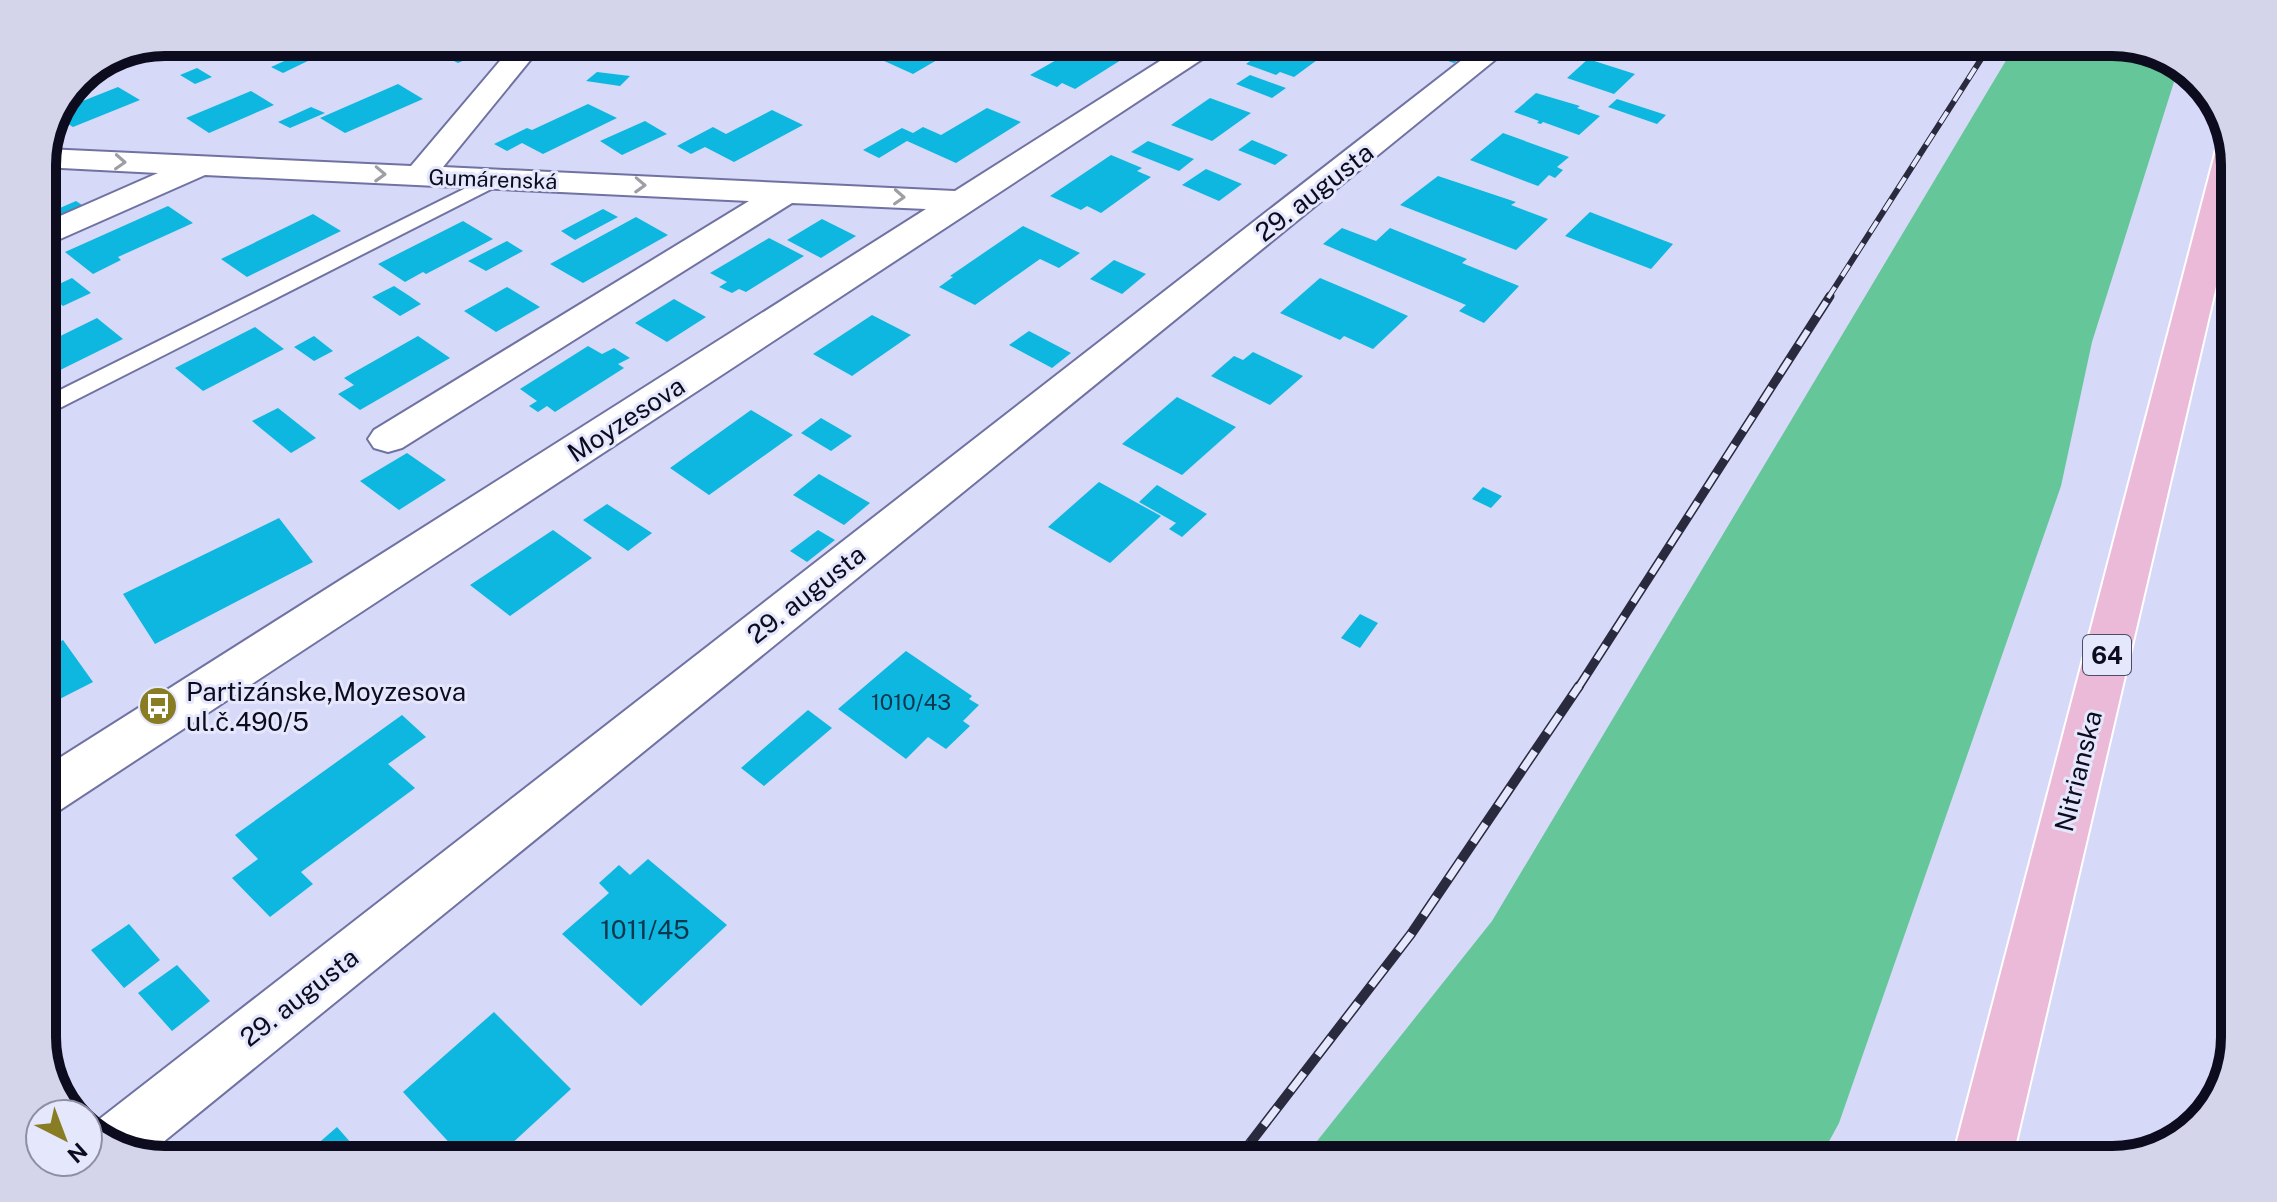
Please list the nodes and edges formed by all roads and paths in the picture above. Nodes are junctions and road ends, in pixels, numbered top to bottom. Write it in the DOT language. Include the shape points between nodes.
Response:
graph roads {
  1 [pos="519,56"];
  2 [pos="1187,56"];
  3 [pos="1485,56"];
  4 [pos="56,159"];
  5 [pos="199,167"];
  6 [pos="419,176"];
  7 [pos="496,179"];
  8 [pos="788,191"];
  9 [pos="2221,194"];
  10 [pos="963,201"];
  11 [pos="56,231"];
  12 [pos="56,402"];
  13 [pos="388,439"];
  14 [pos="56,786"];
  15 [pos="123,1137"];
  16 [pos="1985,1146"];
  1 -- 6 [label="street"];
  2 -- 10 [label="street, Moyzesova"];
  3 -- 15 [label="street, 29. augusta"];
  4 -- 5 [label="street, Gumárenská, one-way"];
  5 -- 6 [label="street, Gumárenská, one-way"];
  5 -- 11 [label="street, Gumárenská"];
  6 -- 7 [label="street, Gumárenská"];
  7 -- 8 [label="street, Gumárenská, one-way"];
  7 -- 12 [label="lane"];
  8 -- 10 [label="street, Gumárenská, one-way"];
  8 -- 13 [label="street"];
  9 -- 16 [label="main road, Nitrianska / 64"];
  10 -- 14 [label="street, Moyzesova"];
}
